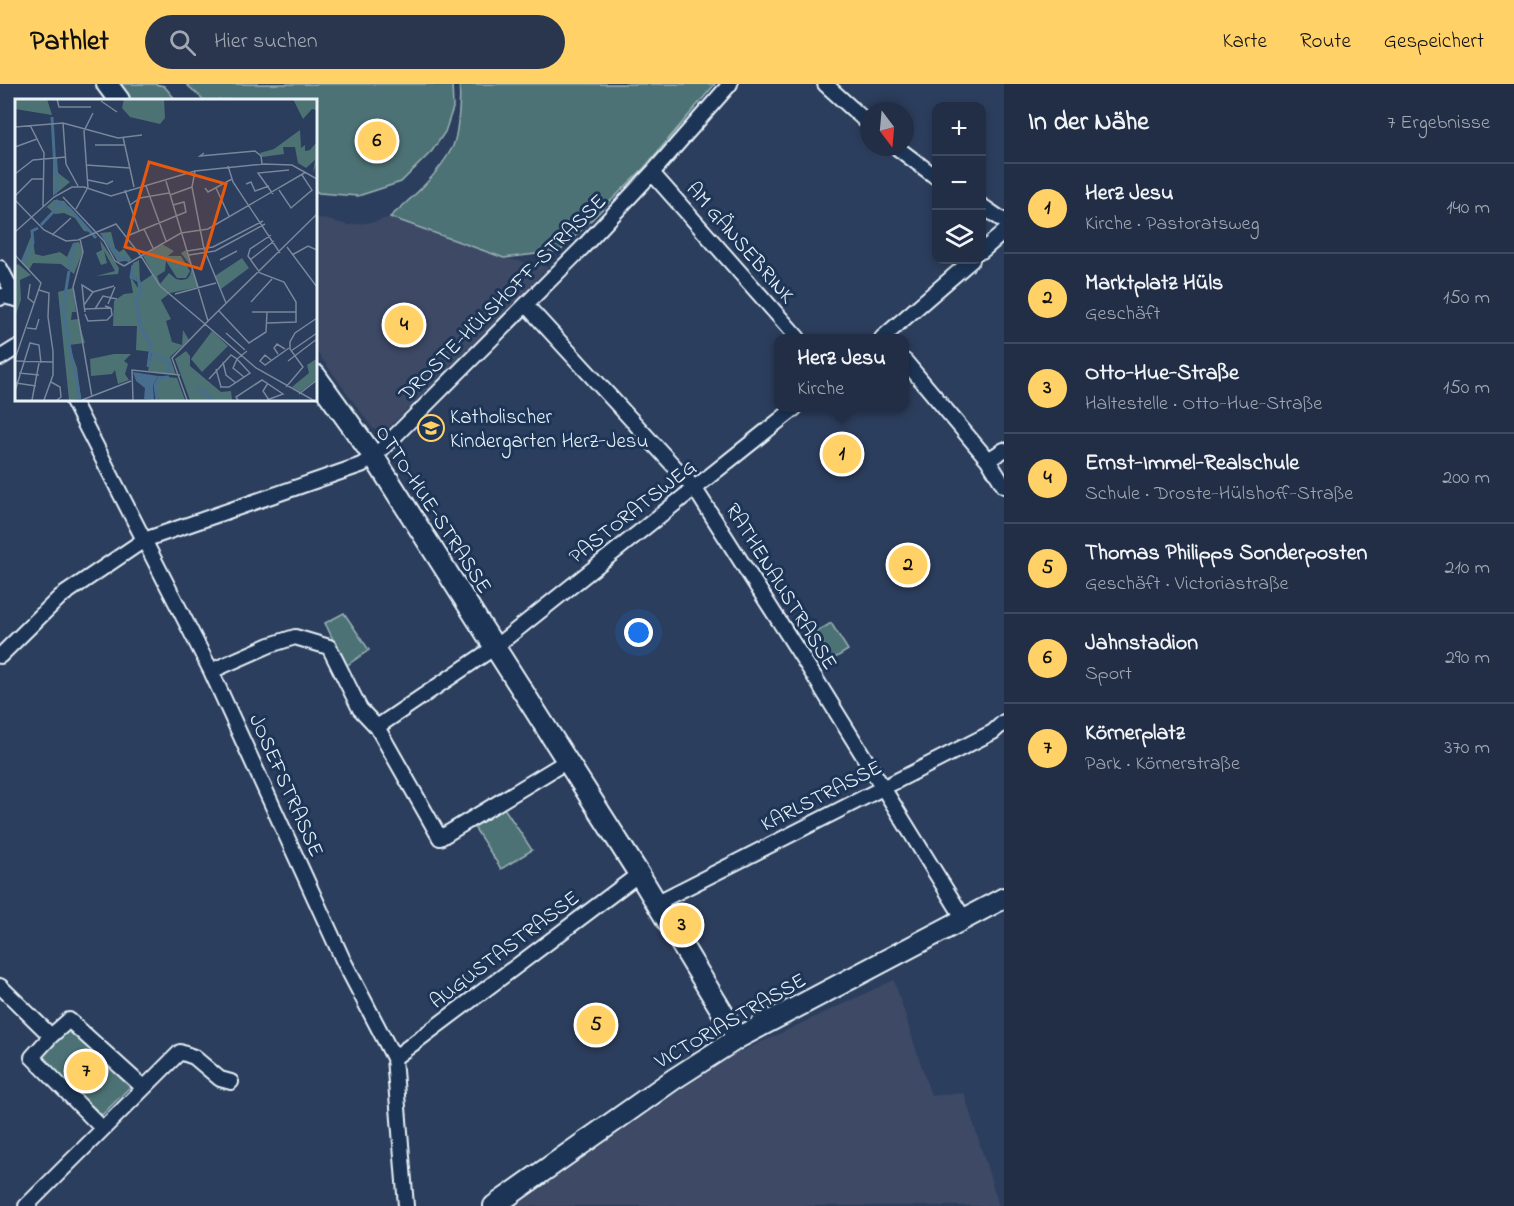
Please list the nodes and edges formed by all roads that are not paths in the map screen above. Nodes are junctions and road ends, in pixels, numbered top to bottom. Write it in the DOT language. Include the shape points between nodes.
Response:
graph roads {
  1 [pos="107,84"];
  2 [pos="730,84"];
  3 [pos="825,84"];
  4 [pos="118,99"];
  5 [pos="860,116"];
  6 [pos="908,156"];
  7 [pos="652,173"];
  8 [pos="932,174"];
  9 [pos="986,209"];
  10 [pos="1003,221"];
  11 [pos="986,244"];
  12 [pos="967,264"];
  13 [pos="0,268"];
  14 [pos="15,297"];
  15 [pos="0,298"];
  16 [pos="15,299"];
  17 [pos="526,305"];
  18 [pos="794,334"];
  19 [pos="889,334"];
  20 [pos="15,349"];
  21 [pos="0,358"];
  22 [pos="909,366"];
  23 [pos="316,376"];
  24 [pos="73,400"];
  25 [pos="790,412"];
  26 [pos="1004,450"];
  27 [pos="374,457"];
  28 [pos="988,460"];
  29 [pos="1004,486"];
  30 [pos="695,489"];
  31 [pos="144,540"];
  32 [pos="495,647"];
  33 [pos="0,656"];
  34 [pos="211,671"];
  35 [pos="1004,722"];
  36 [pos="377,727"];
  37 [pos="567,761"];
  38 [pos="883,787"];
  39 [pos="639,874"];
  40 [pos="1004,898"];
  41 [pos="656,903"];
  42 [pos="964,919"];
  43 [pos="0,986"];
  44 [pos="51,1036"];
  45 [pos="738,1038"];
  46 [pos="394,1058"];
  47 [pos="231,1083"];
  48 [pos="144,1088"];
  49 [pos="102,1128"];
  50 [pos="26,1206"];
  51 [pos="406,1206"];
  52 [pos="494,1206"];
  1 -- 4 [label="street"];
  2 -- 7 [label="street, DROSTE-HÜLSHOFF-STRASSE"];
  3 -- 5 [label="street"];
  6 -- 8 [label="street"];
  7 -- 17 [label="street, DROSTE-HÜLSHOFF-STRASSE"];
  7 -- 18 [label="street, AM GÄNSEBRINK"];
  9 -- 10 [label="street"];
  10 -- 11 [label="street"];
  12 -- 19 [label="street"];
  13 -- 14 [label="street"];
  15 -- 16 [label="street"];
  17 -- 27 [label="street, DROSTE-HÜLSHOFF-STRASSE"];
  17 -- 30 [label="street, RATHENAUSTRASSE"];
  20 -- 21 [label="street"];
  22 -- 28 [label="street"];
  23 -- 27 [label="street, OTTO-HUE-STRASSE"];
  24 -- 31 [label="street, JOSEFSTRASSE"];
  25 -- 30 [label="street, PASTORATSWEG"];
  26 -- 28 [label="street"];
  27 -- 31 [label="street, DROSTE-HÜLSHOFF-STRASSE" via="361,465"];
  27 -- 32 [label="street, OTTO-HUE-STRASSE"];
  28 -- 29 [label="street"];
  30 -- 32 [label="street, PASTORATSWEG"];
  30 -- 38 [label="street, RATHENAUSTRASSE"];
  31 -- 33 [label="street, DROSTE-HÜLSHOFF-STRASSE" via="60,597"];
  31 -- 34 [label="street, JOSEFSTRASSE"];
  32 -- 36 [label="street, PASTORATSWEG"];
  32 -- 37 [label="street, OTTO-HUE-STRASSE"];
  34 -- 36 [label="street" via="295,637 329,647 360,709"];
  34 -- 46 [label="street, JOSEFSTRASSE" via="344,960"];
  35 -- 38 [label="street, KARLSTRASSE" via="993,732"];
  36 -- 37 [label="street" via="440,838"];
  37 -- 39 [label="street, OTTO-HUE-STRASSE"];
  38 -- 41 [label="street, KARLSTRASSE"];
  38 -- 42 [label="street, RATHENAUSTRASSE"];
  39 -- 41 [label="street, OTTO-HUE-STRASSE"];
  39 -- 46 [label="street, AUGUSTASTRASSE"];
  40 -- 42 [label="street, VICTORIASTRASSE"];
  41 -- 45 [label="street, OTTO-HUE-STRASSE"];
  42 -- 45 [label="street, VICTORIASTRASSE"];
  43 -- 44 [label="street"];
  44 -- 48 [label="street" via="69,1020"];
  44 -- 49 [label="street" via="32,1057"];
  45 -- 52 [label="street, VICTORIASTRASSE"];
  46 -- 51 [label="street, JOSEFSTRASSE"];
  47 -- 48 [label="street" via="180,1052"];
  48 -- 49 [label="street"];
  49 -- 50 [label="street"];
}
